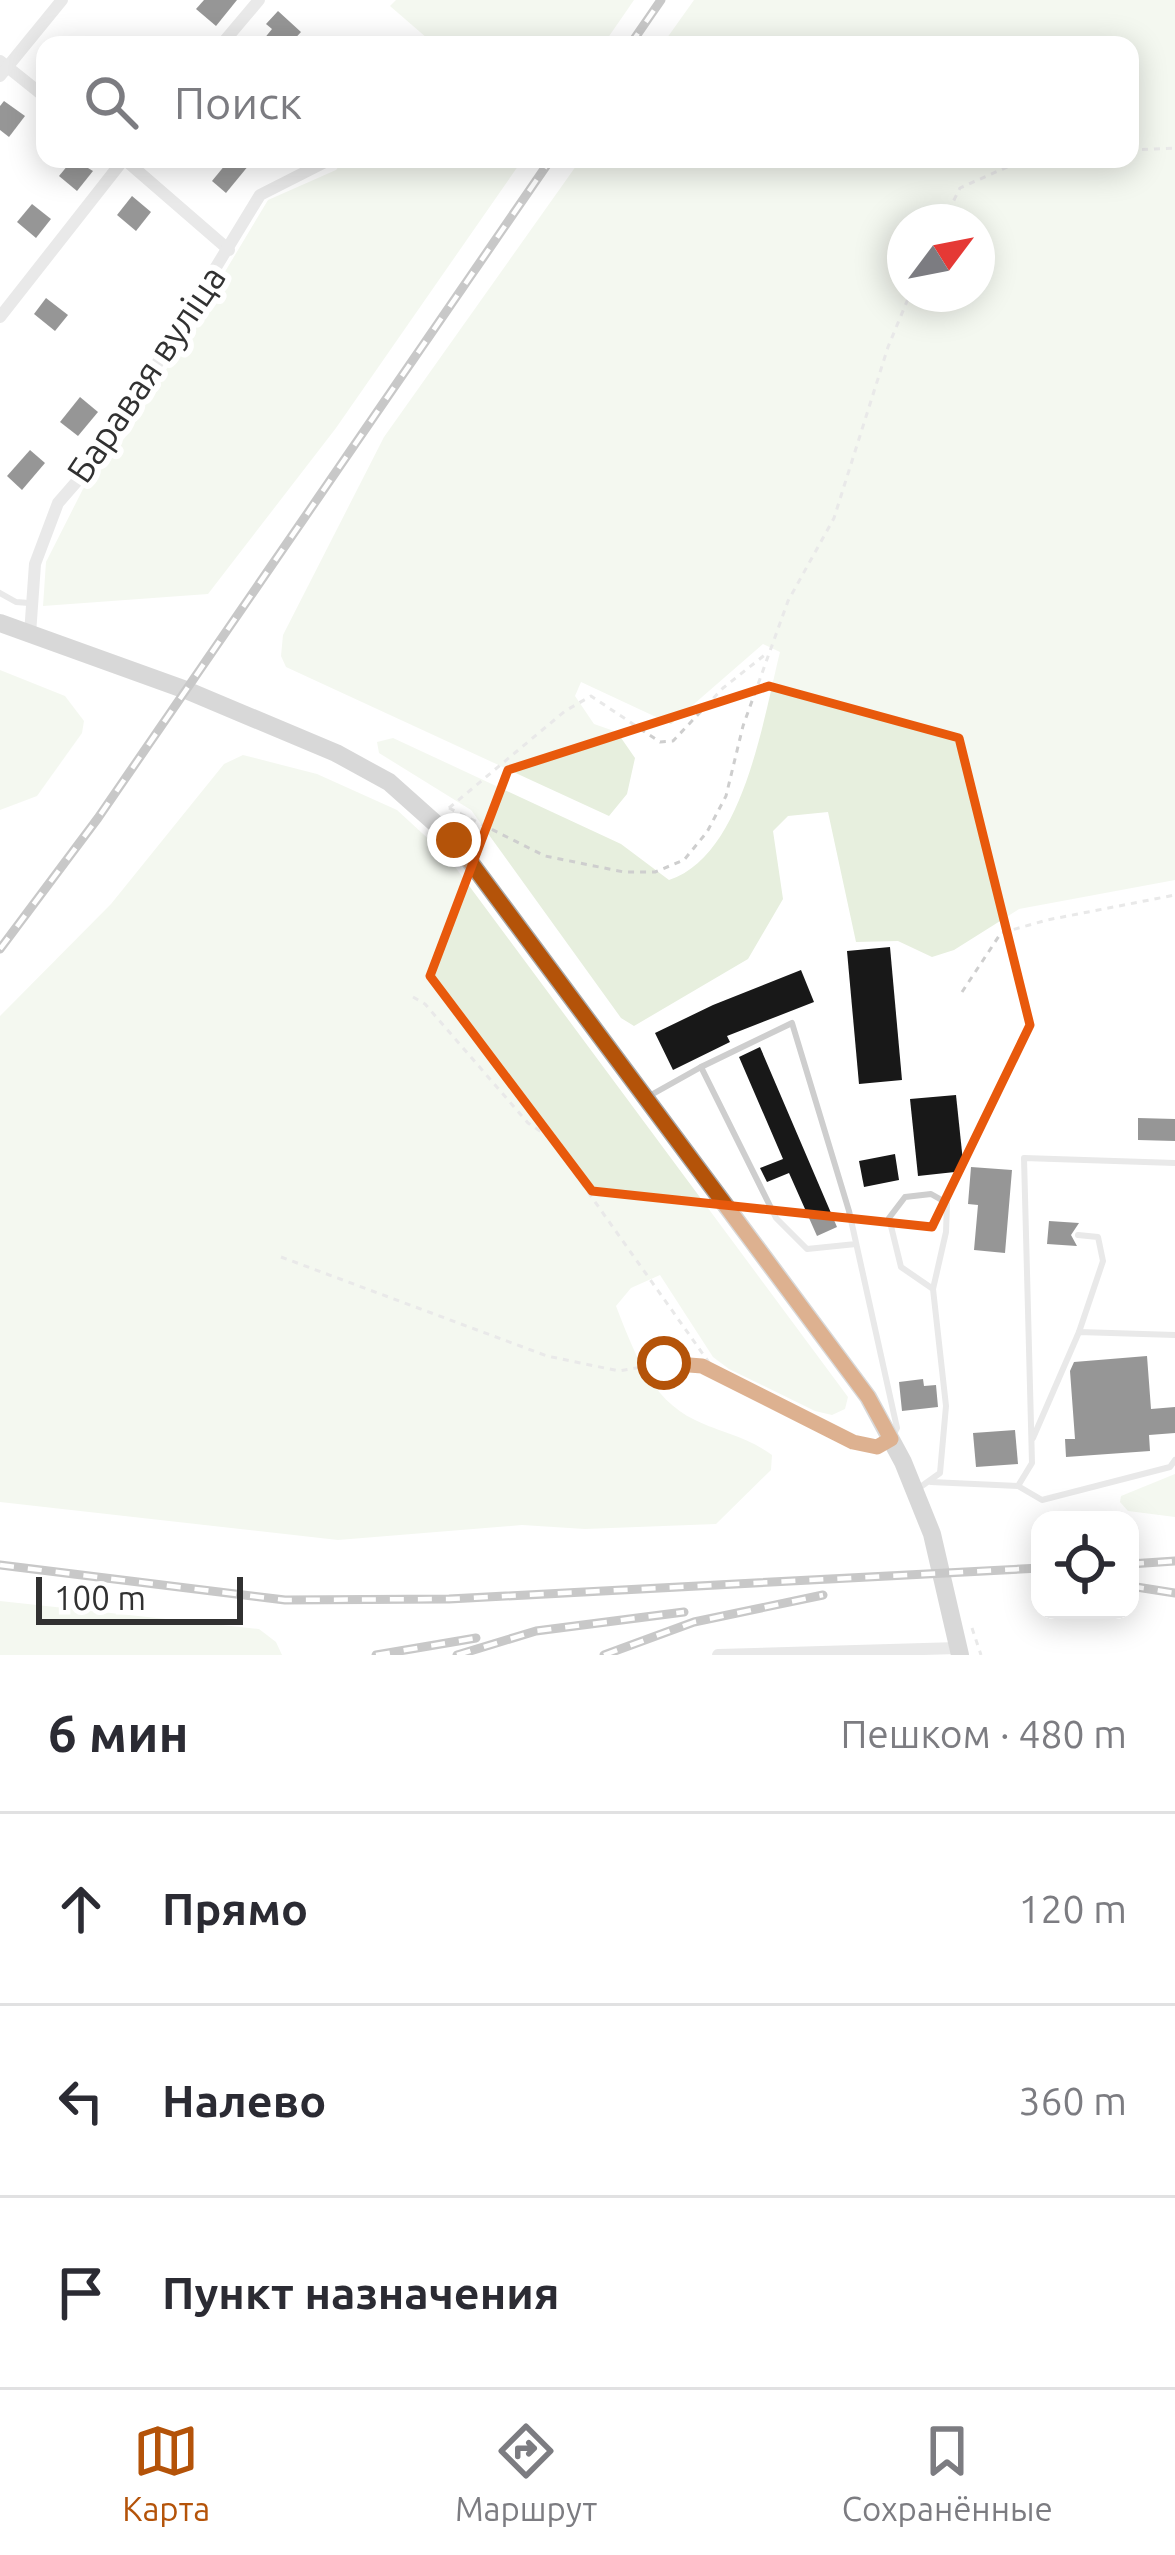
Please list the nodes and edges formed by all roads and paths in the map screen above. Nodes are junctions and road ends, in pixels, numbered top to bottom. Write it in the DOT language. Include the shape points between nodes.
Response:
graph roads {
  1 [pos="62,0"];
  2 [pos="260,0"];
  3 [pos="229,36"];
  4 [pos="2,68"];
  5 [pos="36,91"];
  6 [pos="1175,148"];
  7 [pos="1139,150"];
  8 [pos="117,168"];
  9 [pos="134,168"];
  10 [pos="314,168"];
  11 [pos="1004,168"];
  12 [pos="952,204"];
  13 [pos="229,250"];
  14 [pos="902,312"];
  15 [pos="0,316"];
  16 [pos="0,592"];
  17 [pos="31,603"];
  18 [pos="0,623"];
  19 [pos="30,634"];
  20 [pos="771,651"];
  21 [pos="1175,895"];
  22 [pos="962,992"];
  23 [pos="413,997"];
  24 [pos="700,1067"];
  25 [pos="648,1098"];
  26 [pos="1175,1163"];
  27 [pos="1078,1235"];
  28 [pos="856,1244"];
  29 [pos="281,1257"];
  30 [pos="933,1289"];
  31 [pos="1079,1332"];
  32 [pos="1175,1335"];
  33 [pos="716,1372"];
  34 [pos="891,1439"];
  35 [pos="1031,1442"];
  36 [pos="1175,1460"];
  37 [pos="923,1486"];
  38 [pos="1018,1486"];
  39 [pos="959,1652"];
  40 [pos="718,1655"];
  1 -- 4 [label="street"];
  2 -- 3 [label="street"];
  4 -- 5 [label="street"];
  6 -- 7 [label="path"];
  8 -- 15 [label="street"];
  9 -- 13 [label="street"];
  10 -- 13 [label="street, Баравая вуліца" via="260,195"];
  11 -- 12 [label="path" via="960,188"];
  13 -- 17 [label="street, Баравая вуліца" via="105,449 58,503 35,564"];
  14 -- 20 [label="path" via="834,518"];
  16 -- 17 [label="lane"];
  17 -- 19 [label="street, Баравая вуліца"];
  18 -- 19 [label="main road"];
  19 -- 25 [label="main road" via="185,690 388,782 454,840"];
  20 -- 20 [label="path" via="726,796 684,860 656,872 624,872 545,856 448,808 591,696 660,742 673,741"];
  21 -- 22 [label="path" via="1001,934"];
  23 -- 33 [label="path" via="549,1137"];
  24 -- 25 [label="lane"];
  24 -- 28 [label="lane" via="776,1218 807,1249"];
  24 -- 28 [label="lane" via="792,1023"];
  25 -- 34 [label="main road"];
  26 -- 35 [label="lane" via="1024,1157"];
  27 -- 31 [label="lane" via="1098,1237 1103,1261"];
  28 -- 34 [label="lane" via="897,1428"];
  29 -- 33 [label="path" via="547,1356 619,1371 664,1363"];
  30 -- 30 [label="lane" via="947,1203 905,1197 889,1218 902,1267"];
  30 -- 37 [label="lane" via="946,1406 940,1473"];
  31 -- 32 [label="lane"];
  31 -- 35 [label="lane"];
  33 -- 34 [label="path" via="853,1442 877,1447"];
  34 -- 37 [label="main road"];
  35 -- 38 [label="lane" via="1032,1463"];
  36 -- 38 [label="lane" via="1042,1500"];
  37 -- 38 [label="lane"];
  37 -- 39 [label="main road"];
  39 -- 40 [label="street"];
}
